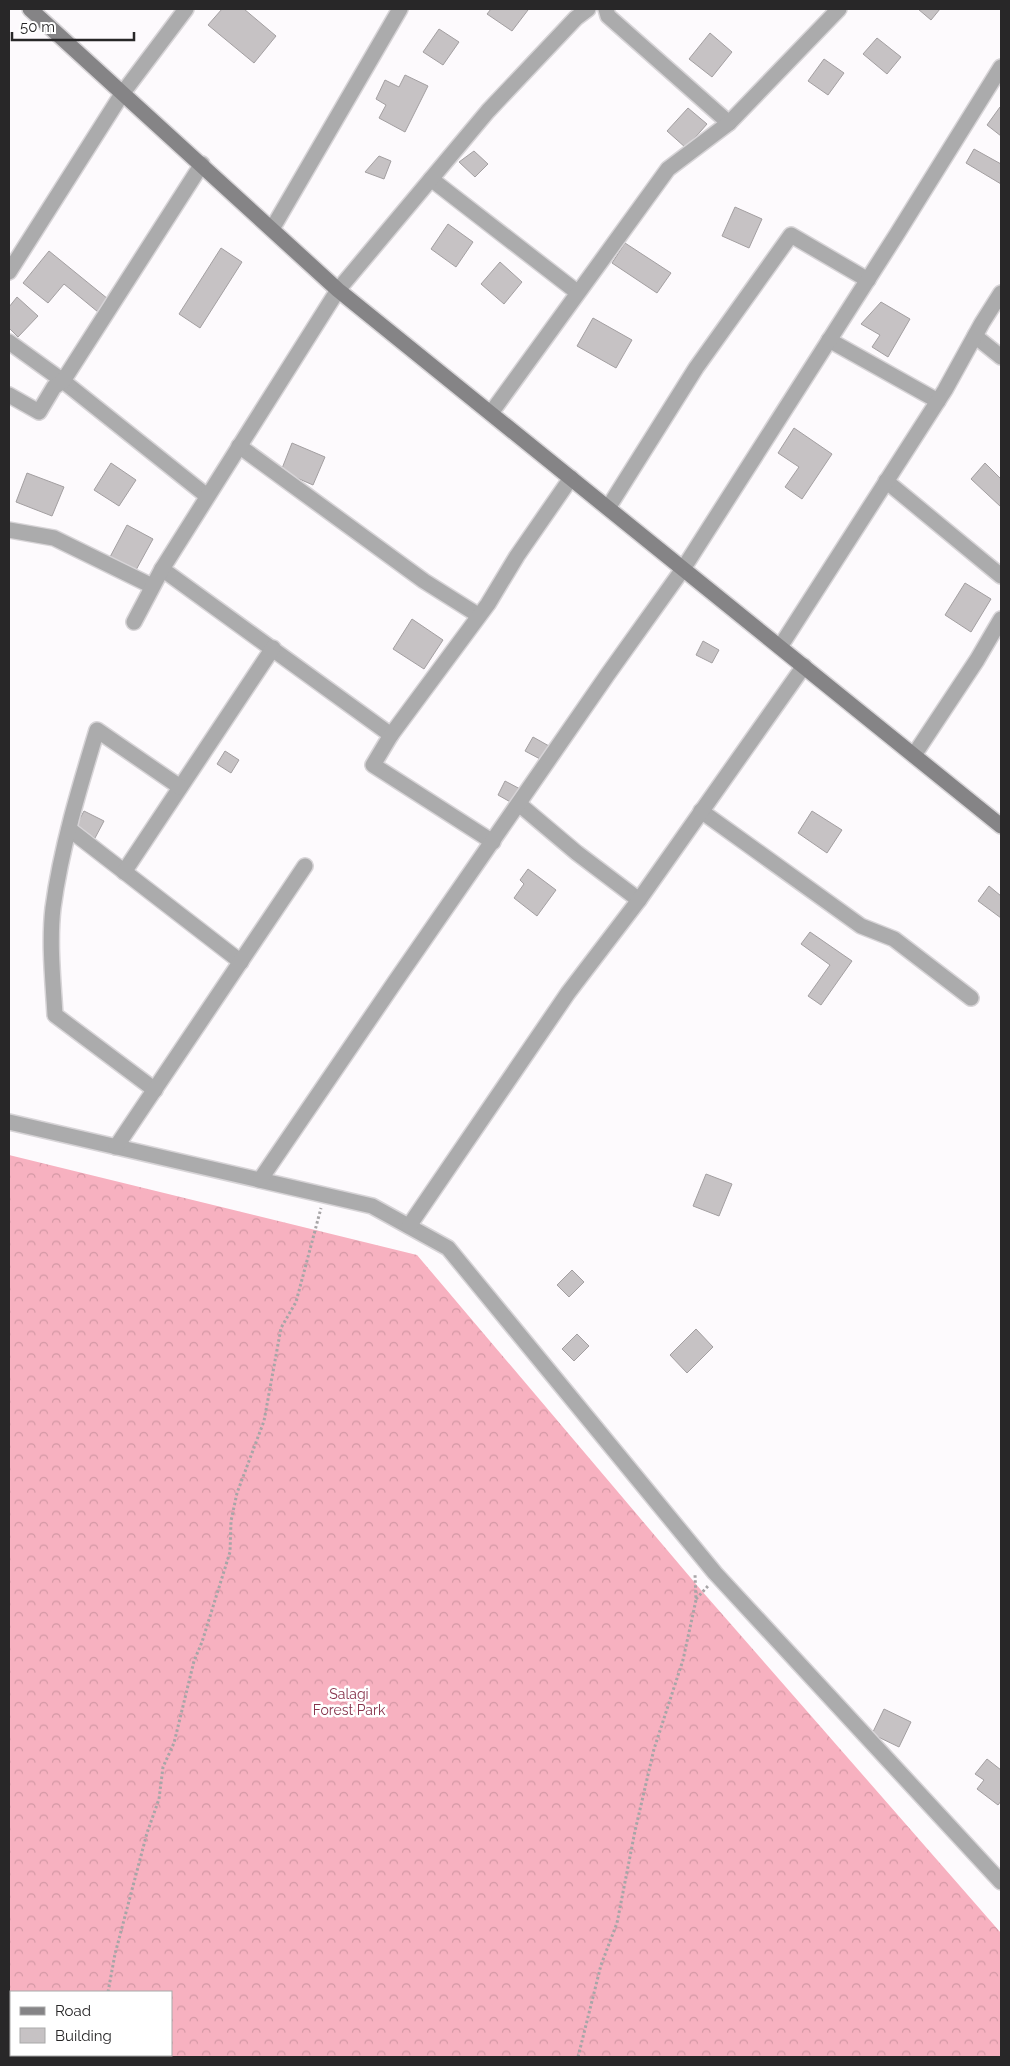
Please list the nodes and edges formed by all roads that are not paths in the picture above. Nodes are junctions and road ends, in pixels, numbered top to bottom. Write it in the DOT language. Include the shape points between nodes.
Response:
graph roads {
  1 [pos="30,9"];
  2 [pos="186,9"];
  3 [pos="400,9"];
  4 [pos="588,9"];
  5 [pos="606,9"];
  6 [pos="839,9"];
  7 [pos="1001,67"];
  8 [pos="122,94"];
  9 [pos="729,123"];
  10 [pos="202,164"];
  11 [pos="431,180"];
  12 [pos="272,229"];
  13 [pos="9,272"];
  14 [pos="868,280"];
  15 [pos="338,290"];
  16 [pos="577,292"];
  17 [pos="1001,293"];
  18 [pos="975,336"];
  19 [pos="829,340"];
  20 [pos="9,342"];
  21 [pos="1001,357"];
  22 [pos="63,382"];
  23 [pos="9,395"];
  24 [pos="938,401"];
  25 [pos="491,413"];
  26 [pos="238,446"];
  27 [pos="571,478"];
  28 [pos="886,481"];
  29 [pos="207,496"];
  30 [pos="608,508"];
  31 [pos="9,530"];
  32 [pos="162,569"];
  33 [pos="683,569"];
  34 [pos="1001,576"];
  35 [pos="152,586"];
  36 [pos="478,615"];
  37 [pos="1001,619"];
  38 [pos="134,622"];
  39 [pos="780,647"];
  40 [pos="273,648"];
  41 [pos="804,666"];
  42 [pos="391,735"];
  43 [pos="914,755"];
  44 [pos="180,788"];
  45 [pos="519,804"];
  46 [pos="701,811"];
  47 [pos="1001,826"];
  48 [pos="69,829"];
  49 [pos="492,842"];
  50 [pos="304,866"];
  51 [pos="124,872"];
  52 [pos="639,900"];
  53 [pos="240,962"];
  54 [pos="971,998"];
  55 [pos="155,1090"];
  56 [pos="9,1122"];
  57 [pos="116,1147"];
  58 [pos="260,1180"];
  59 [pos="409,1226"];
  60 [pos="1001,1882"];
  1 -- 8 [label="street"];
  2 -- 8 [label="street"];
  3 -- 12 [label="street"];
  4 -- 11 [label="street" via="488,111"];
  5 -- 9 [label="street" via="608,16"];
  6 -- 9 [label="street"];
  7 -- 14 [label="street"];
  8 -- 10 [label="street"];
  8 -- 13 [label="street"];
  9 -- 16 [label="street" via="668,169"];
  10 -- 12 [label="street"];
  10 -- 22 [label="street"];
  11 -- 15 [label="street"];
  11 -- 16 [label="street"];
  12 -- 15 [label="street"];
  14 -- 19 [label="street"];
  14 -- 30 [label="street" via="790,235 696,368"];
  15 -- 25 [label="street"];
  15 -- 26 [label="street"];
  16 -- 25 [label="street"];
  17 -- 18 [label="street"];
  18 -- 21 [label="street"];
  18 -- 24 [label="street"];
  19 -- 24 [label="street"];
  19 -- 33 [label="street"];
  20 -- 22 [label="street"];
  22 -- 23 [label="street" via="54,388 39,412"];
  22 -- 29 [label="street"];
  24 -- 28 [label="street"];
  25 -- 27 [label="street"];
  26 -- 29 [label="street"];
  26 -- 36 [label="street" via="424,581"];
  27 -- 30 [label="street"];
  27 -- 36 [label="street"];
  28 -- 34 [label="street"];
  28 -- 39 [label="street"];
  29 -- 32 [label="street"];
  30 -- 33 [label="street"];
  31 -- 35 [label="street" via="54,538"];
  32 -- 35 [label="street"];
  32 -- 40 [label="street"];
  33 -- 39 [label="street"];
  33 -- 45 [label="street"];
  35 -- 38 [label="street"];
  36 -- 42 [label="street"];
  37 -- 43 [label="street"];
  39 -- 41 [label="street"];
  40 -- 42 [label="street"];
  40 -- 44 [label="street"];
  41 -- 43 [label="street"];
  41 -- 46 [label="street"];
  42 -- 49 [label="street" via="373,765"];
  43 -- 47 [label="street"];
  44 -- 48 [label="street" via="97,730"];
  44 -- 51 [label="street"];
  45 -- 49 [label="street"];
  45 -- 52 [label="street"];
  46 -- 52 [label="street"];
  46 -- 54 [label="street" via="861,926 894,939"];
  48 -- 51 [label="street"];
  48 -- 55 [label="street" via="53,909 55,1015"];
  49 -- 58 [label="street"];
  50 -- 53 [label="street"];
  51 -- 53 [label="street"];
  52 -- 59 [label="street" via="568,993"];
  53 -- 55 [label="street"];
  55 -- 57 [label="street"];
  56 -- 57 [label="street"];
  57 -- 58 [label="street"];
  58 -- 59 [label="street" via="372,1206"];
  59 -- 60 [label="street" via="448,1248 698,1552"];
}
